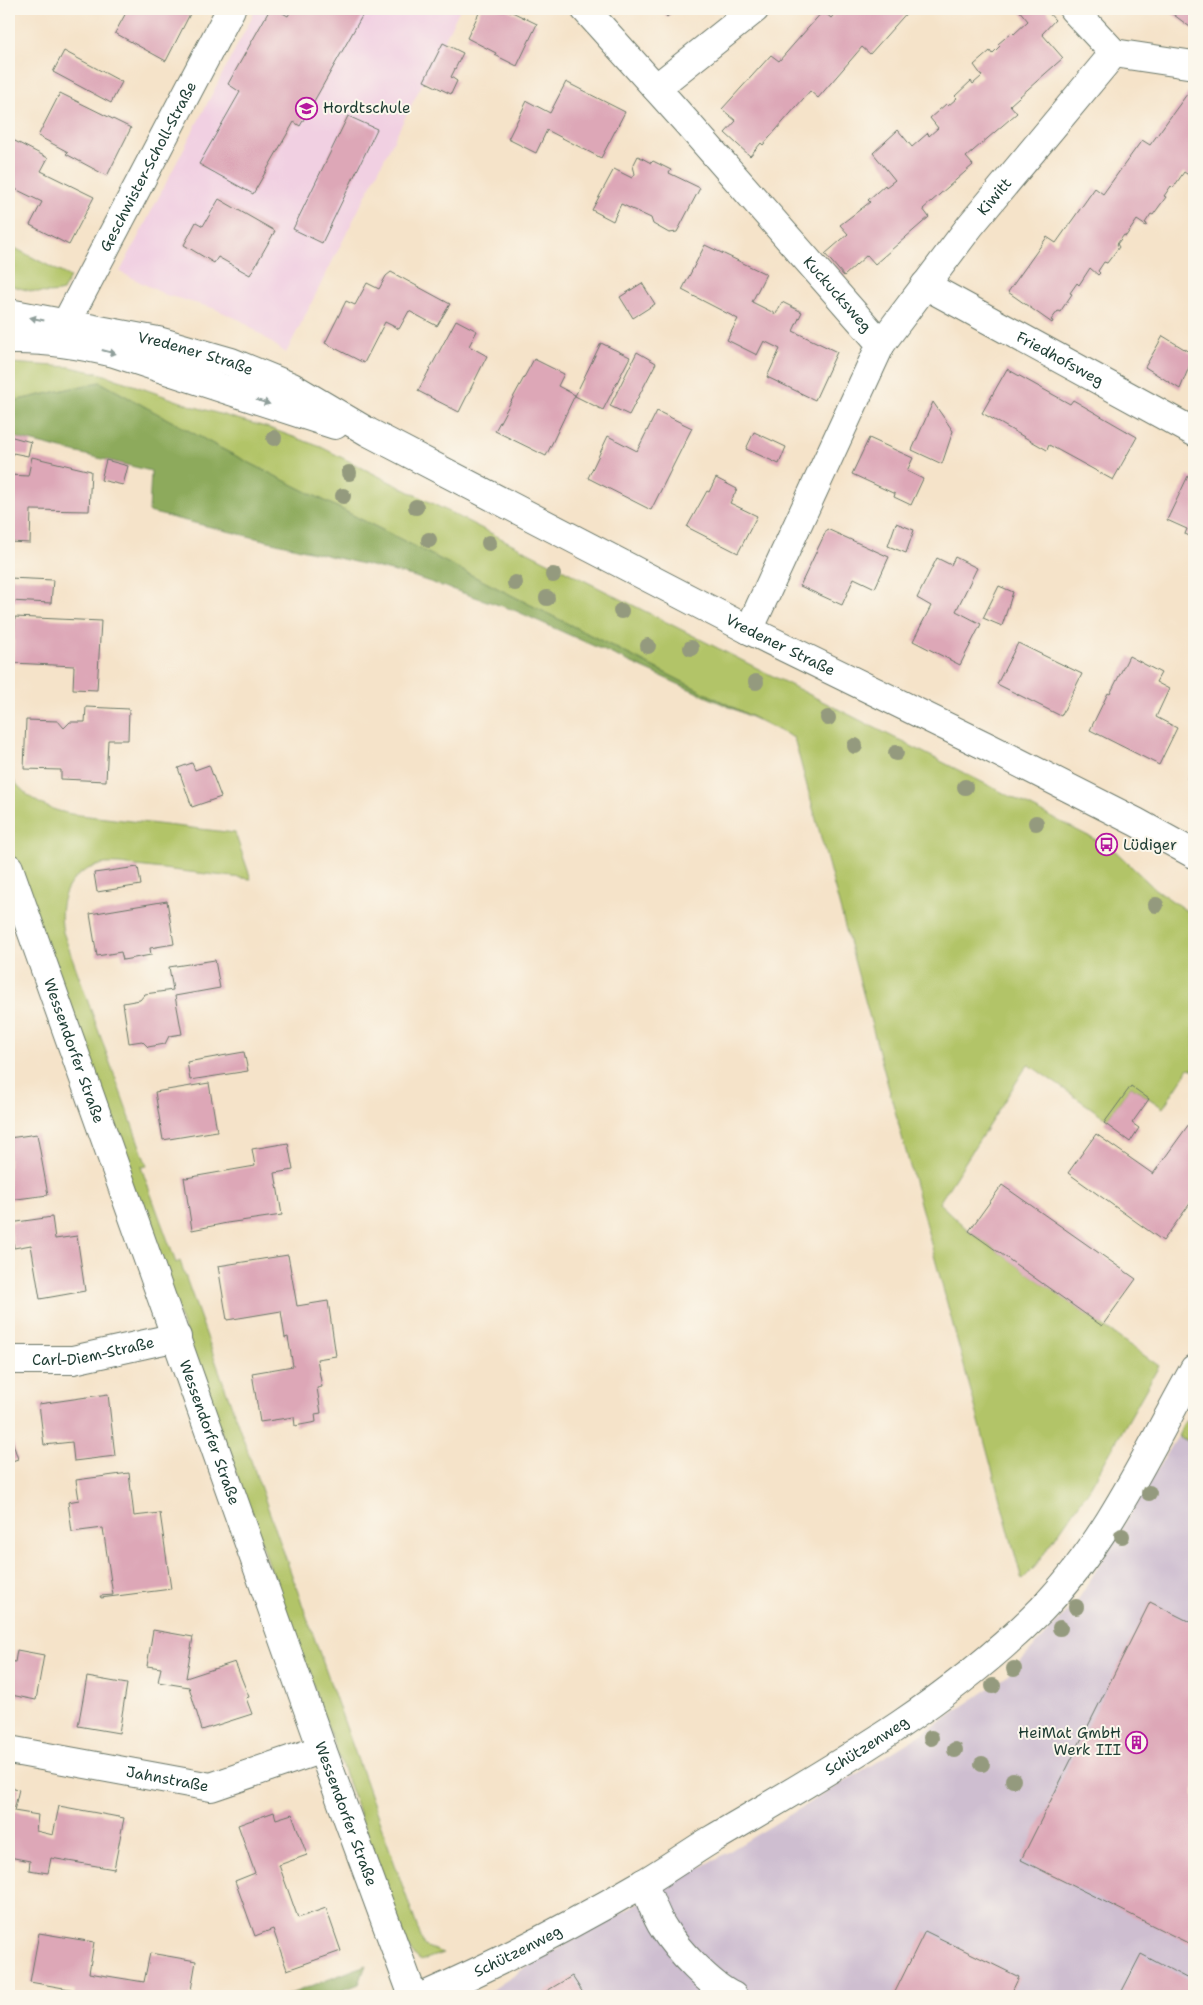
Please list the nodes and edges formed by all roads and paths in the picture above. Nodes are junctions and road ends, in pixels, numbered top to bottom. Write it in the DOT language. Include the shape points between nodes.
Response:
graph roads {
  1 [pos="231,9"];
  2 [pos="585,9"];
  3 [pos="755,9"];
  4 [pos="1073,9"];
  5 [pos="1114,53"];
  6 [pos="1194,65"];
  7 [pos="656,88"];
  8 [pos="925,285"];
  9 [pos="9,313"];
  10 [pos="61,333"];
  11 [pos="9,340"];
  12 [pos="881,344"];
  13 [pos="1194,432"];
  14 [pos="749,630"];
  15 [pos="1194,854"];
  16 [pos="9,868"];
  17 [pos="176,1337"];
  18 [pos="9,1360"];
  19 [pos="1194,1369"];
  20 [pos="322,1749"];
  21 [pos="9,1750"];
  22 [pos="643,1884"];
  23 [pos="412,1996"];
  24 [pos="424,1996"];
  25 [pos="733,1996"];
  1 -- 10 [label="street, Geschwister-Scholl-Straße"];
  2 -- 7 [label="street, Kuckucksweg"];
  3 -- 7 [label="street"];
  4 -- 5 [label="street"];
  5 -- 6 [label="street"];
  5 -- 8 [label="street, Kiwitt"];
  7 -- 12 [label="street, Kuckucksweg"];
  8 -- 12 [label="street, Kiwitt"];
  8 -- 13 [label="street, Friedhofsweg"];
  10 -- 9 [label="street, Vredener Straße, one-way"];
  10 -- 11 [label="street, Vredener Straße" via="37,339"];
  10 -- 14 [label="street, Vredener Straße" via="158,341 231,362 292,387 368,432"];
  12 -- 14 [label="street, Kuckucksweg"];
  14 -- 15 [label="street, Vredener Straße" via="988,747"];
  16 -- 17 [label="street, Wessendorfer Straße"];
  17 -- 18 [label="street, Carl-Diem-Straße" via="73,1360"];
  17 -- 20 [label="street, Wessendorfer Straße"];
  19 -- 22 [label="street, Schützenweg" via="1084,1560 1041,1610 923,1710"];
  20 -- 21 [label="street, Jahnstraße" via="211,1787"];
  20 -- 23 [label="street, Wessendorfer Straße"];
  22 -- 24 [label="street, Schützenweg" via="543,1939"];
  22 -- 25 [label="street" via="663,1929 686,1957 723,1992"];
}
